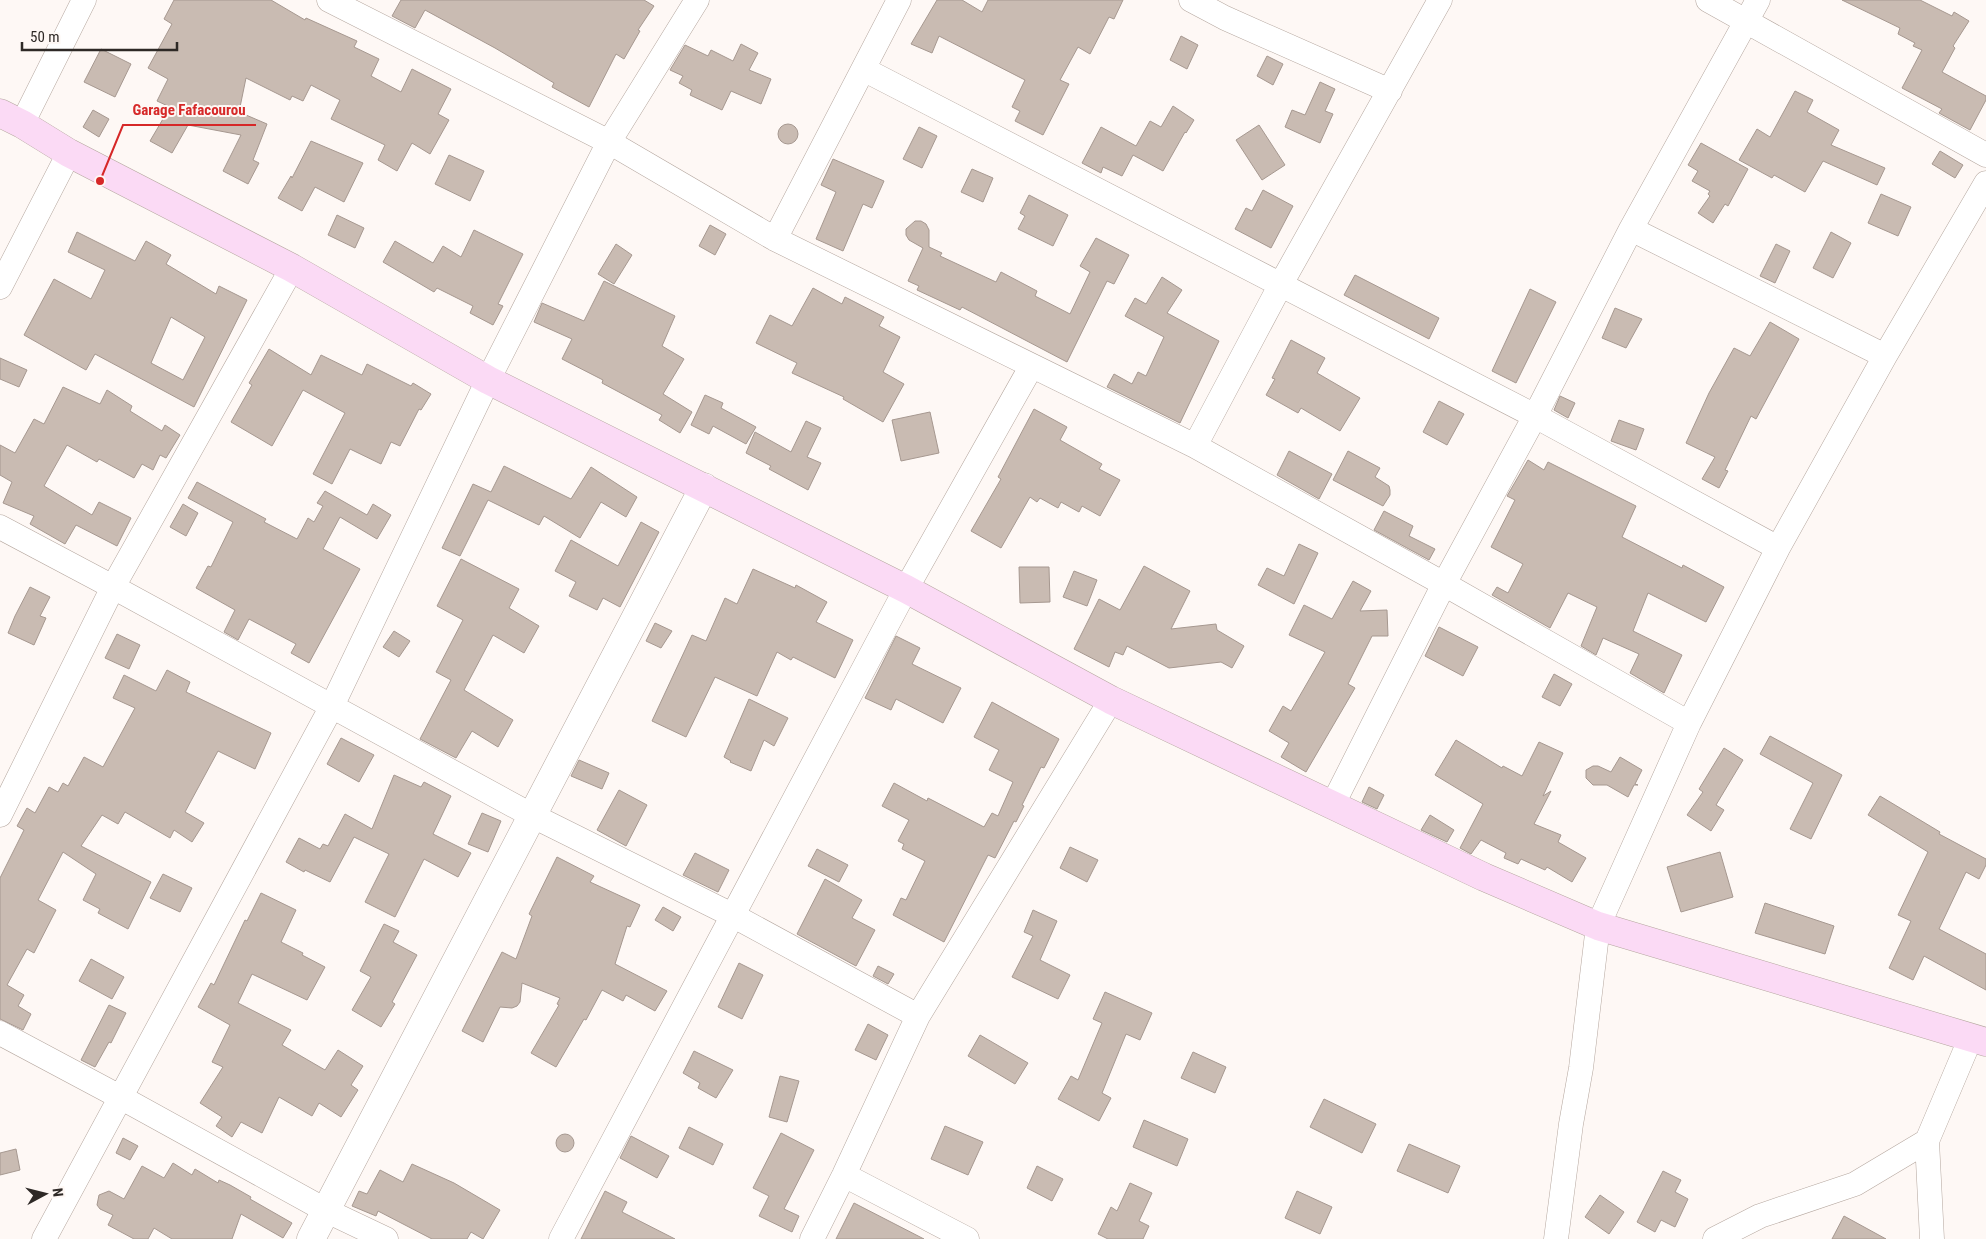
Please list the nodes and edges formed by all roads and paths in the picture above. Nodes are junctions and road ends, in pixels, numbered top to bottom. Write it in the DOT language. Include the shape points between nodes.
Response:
graph roads {
  1 [pos="84,0"];
  2 [pos="329,0"];
  3 [pos="697,0"];
  4 [pos="899,0"];
  5 [pos="1191,0"];
  6 [pos="1440,0"];
  7 [pos="1708,0"];
  8 [pos="1758,0"];
  9 [pos="1747,21"];
  10 [pos="865,70"];
  11 [pos="1390,91"];
  12 [pos="11,118"];
  13 [pos="609,142"];
  14 [pos="69,153"];
  15 [pos="1986,155"];
  16 [pos="1986,184"];
  17 [pos="1631,229"];
  18 [pos="775,240"];
  19 [pos="292,268"];
  20 [pos="1281,284"];
  21 [pos="0,287"];
  22 [pos="1885,356"];
  23 [pos="1031,367"];
  24 [pos="488,380"];
  25 [pos="1535,416"];
  26 [pos="1195,446"];
  27 [pos="704,487"];
  28 [pos="0,528"];
  29 [pos="1778,548"];
  30 [pos="1444,584"];
  31 [pos="113,587"];
  32 [pos="906,589"];
  33 [pos="1111,700"];
  34 [pos="332,706"];
  35 [pos="1689,723"];
  36 [pos="1333,804"];
  37 [pos="0,815"];
  38 [pos="532,816"];
  39 [pos="732,915"];
  40 [pos="1598,926"];
  41 [pos="918,1016"];
  42 [pos="0,1033"];
  43 [pos="1979,1040"];
  44 [pos="120,1097"];
  45 [pos="1927,1141"];
  46 [pos="844,1175"];
  47 [pos="327,1211"];
  48 [pos="44,1239"];
  49 [pos="311,1239"];
  50 [pos="386,1239"];
  51 [pos="561,1239"];
  52 [pos="812,1239"];
  53 [pos="967,1239"];
  54 [pos="1556,1239"];
  55 [pos="1716,1239"];
  56 [pos="1932,1239"];
  1 -- 12 [label="street"];
  2 -- 13 [label="street"];
  3 -- 13 [label="street"];
  4 -- 10 [label="street"];
  5 -- 11 [label="street"];
  6 -- 11 [label="street"];
  7 -- 9 [label="street"];
  8 -- 9 [label="street"];
  9 -- 15 [label="street"];
  9 -- 17 [label="street"];
  10 -- 18 [label="street"];
  10 -- 20 [label="street"];
  11 -- 20 [label="street"];
  12 -- 14 [label="main road"];
  13 -- 18 [label="street"];
  13 -- 24 [label="street"];
  14 -- 19 [label="main road"];
  14 -- 21 [label="street"];
  16 -- 22 [label="street"];
  17 -- 22 [label="street"];
  17 -- 25 [label="street"];
  18 -- 23 [label="street"];
  19 -- 24 [label="main road"];
  19 -- 31 [label="street"];
  20 -- 25 [label="street"];
  20 -- 26 [label="street"];
  22 -- 29 [label="street"];
  23 -- 26 [label="street"];
  23 -- 32 [label="street"];
  24 -- 27 [label="main road"];
  24 -- 34 [label="street"];
  25 -- 29 [label="street"];
  25 -- 30 [label="street"];
  26 -- 30 [label="street"];
  27 -- 32 [label="main road"];
  27 -- 38 [label="street"];
  28 -- 31 [label="street"];
  29 -- 35 [label="street"];
  30 -- 35 [label="street"];
  30 -- 36 [label="street"];
  31 -- 34 [label="street"];
  31 -- 37 [label="street"];
  32 -- 33 [label="main road"];
  32 -- 39 [label="street"];
  33 -- 36 [label="main road"];
  33 -- 41 [label="street"];
  34 -- 38 [label="street"];
  34 -- 44 [label="street"];
  35 -- 40 [label="street"];
  36 -- 40 [label="main road" via="1484,877"];
  38 -- 39 [label="street"];
  38 -- 47 [label="street"];
  39 -- 41 [label="street"];
  39 -- 51 [label="street"];
  40 -- 43 [label="main road"];
  40 -- 54 [label="street"];
  41 -- 46 [label="street"];
  42 -- 44 [label="street"];
  43 -- 45 [label="street"];
  44 -- 47 [label="street"];
  44 -- 48 [label="street"];
  45 -- 55 [label="street" via="1856,1184 1760,1216"];
  45 -- 56 [label="street"];
  46 -- 52 [label="street"];
  46 -- 53 [label="street"];
  47 -- 49 [label="street"];
  47 -- 50 [label="street"];
}
